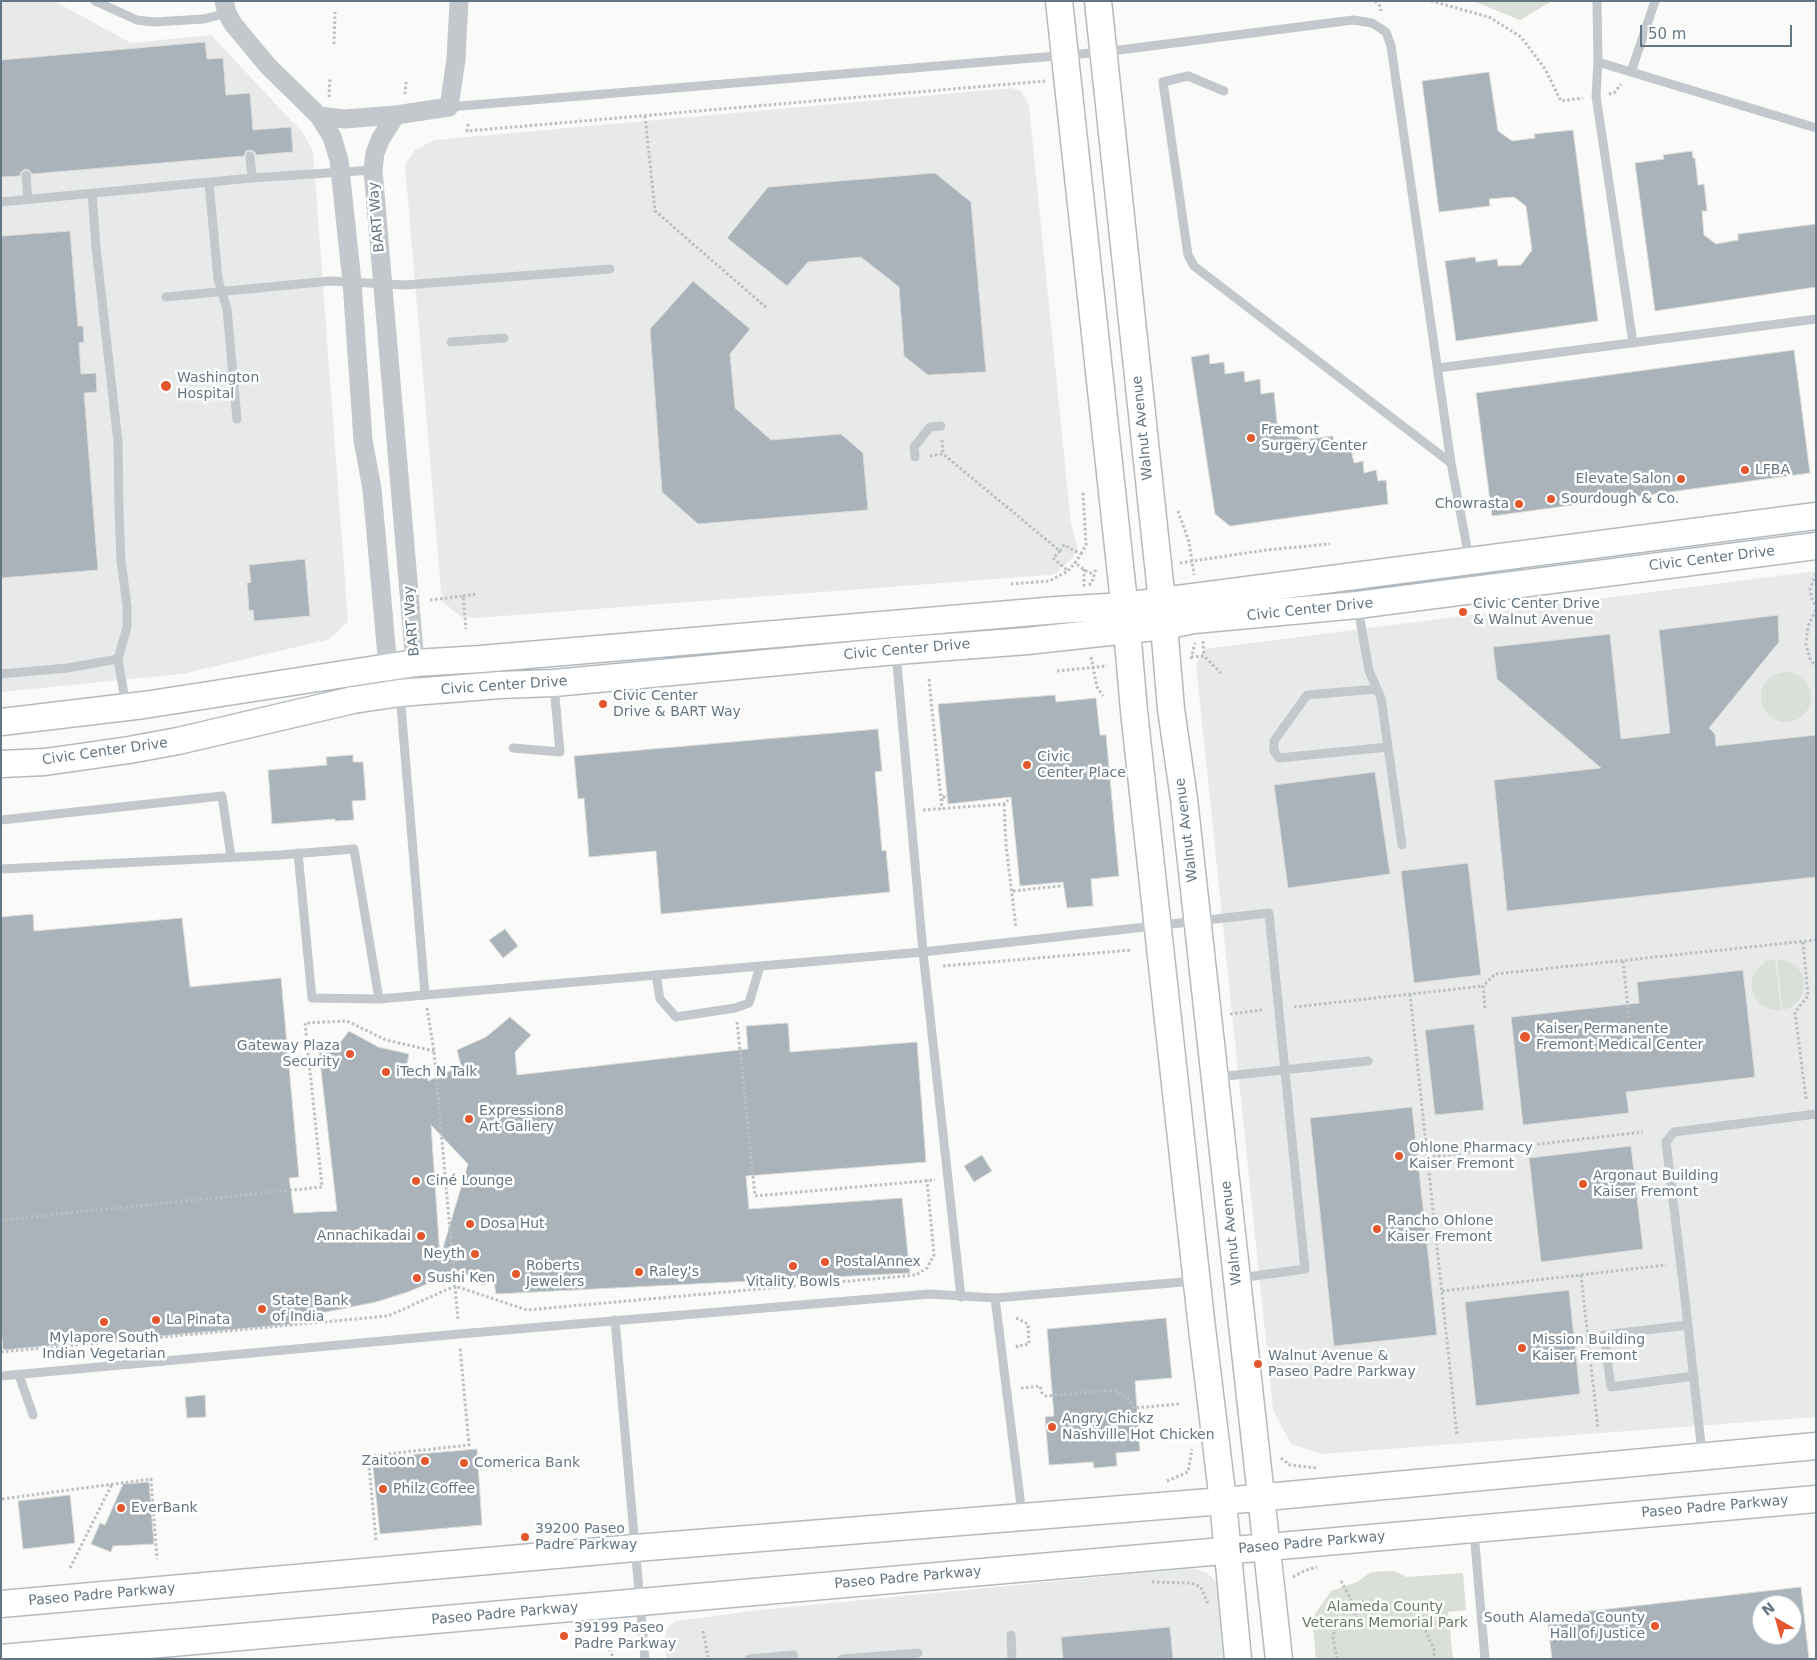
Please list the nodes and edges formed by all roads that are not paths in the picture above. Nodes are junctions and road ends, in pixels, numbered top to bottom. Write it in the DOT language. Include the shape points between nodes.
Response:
graph roads {
  1 [pos="95,1"];
  2 [pos="458,1"];
  3 [pos="1059,1"];
  4 [pos="1098,1"];
  5 [pos="1597,1"];
  6 [pos="1655,1"];
  7 [pos="225,7"];
  8 [pos="1104,52"];
  9 [pos="1598,62"];
  10 [pos="1066,67"];
  11 [pos="1631,72"];
  12 [pos="1224,91"];
  13 [pos="449,107"];
  14 [pos="324,111"];
  15 [pos="396,115"];
  16 [pos="1816,128"];
  17 [pos="250,156"];
  18 [pos="372,170"];
  19 [pos="341,173"];
  20 [pos="26,175"];
  21 [pos="252,178"];
  22 [pos="208,183"];
  23 [pos="92,193"];
  24 [pos="28,200"];
  25 [pos="1,202"];
  26 [pos="610,269"];
  27 [pos="352,282"];
  28 [pos="383,284"];
  29 [pos="222,291"];
  30 [pos="166,297"];
  31 [pos="1816,320"];
  32 [pos="504,338"];
  33 [pos="452,342"];
  34 [pos="1634,343"];
  35 [pos="1438,368"];
  36 [pos="237,419"];
  37 [pos="940,426"];
  38 [pos="916,457"];
  39 [pos="1451,464"];
  40 [pos="1816,516"];
  41 [pos="1816,546"];
  42 [pos="1469,561"];
  43 [pos="1358,605"];
  44 [pos="1163,614"];
  45 [pos="1126,618"];
  46 [pos="896,651"];
  47 [pos="118,659"];
  48 [pos="415,663"];
  49 [pos="388,667"];
  50 [pos="1,674"];
  51 [pos="554,683"];
  52 [pos="1377,689"];
  53 [pos="400,693"];
  54 [pos="126,707"];
  55 [pos="1,722"];
  56 [pos="1388,747"];
  57 [pos="513,748"];
  58 [pos="1,764"];
  59 [pos="1,820"];
  60 [pos="1402,845"];
  61 [pos="298,853"];
  62 [pos="231,858"];
  63 [pos="1,869"];
  64 [pos="1197,921"];
  65 [pos="1158,925"];
  66 [pos="923,952"];
  67 [pos="760,966"];
  68 [pos="656,975"];
  69 [pos="425,995"];
  70 [pos="380,999"];
  71 [pos="1368,1060"];
  72 [pos="1284,1068"];
  73 [pos="1215,1077"];
  74 [pos="1816,1114"];
  75 [pos="1237,1278"];
  76 [pos="1198,1280"];
  77 [pos="961,1296"];
  78 [pos="995,1298"];
  79 [pos="615,1320"];
  80 [pos="1688,1325"];
  81 [pos="19,1374"];
  82 [pos="1,1376"];
  83 [pos="1694,1376"];
  84 [pos="33,1415"];
  85 [pos="1816,1446"];
  86 [pos="1703,1458"];
  87 [pos="1261,1498"];
  88 [pos="1816,1499"];
  89 [pos="1223,1501"];
  90 [pos="1022,1517"];
  91 [pos="1474,1528"];
  92 [pos="1268,1546"];
  93 [pos="635,1548"];
  94 [pos="1227,1550"];
  95 [pos="640,1602"];
  96 [pos="1,1604"];
  97 [pos="1011,1636"];
  98 [pos="918,1653"];
  99 [pos="1,1658"];
  100 [pos="645,1659"];
  101 [pos="749,1659"];
  102 [pos="794,1659"];
  103 [pos="842,1659"];
  104 [pos="1012,1659"];
  105 [pos="1238,1659"];
  106 [pos="1279,1659"];
  107 [pos="1485,1659"];
  1 -- 7 [label="lane" via="138,20 154,22 204,19"];
  2 -- 13 [label="street" via="456,60"];
  3 -- 10 [label="main road"];
  4 -- 8 [label="main road, Walnut Avenue"];
  5 -- 9 [label="lane"];
  6 -- 11 [label="lane"];
  7 -- 14 [label="street, BART Way" via="233,24 268,66"];
  8 -- 10 [label="lane"];
  8 -- 35 [label="lane" via="1353,20 1372,23 1386,32 1391,46"];
  8 -- 44 [label="main road, Walnut Avenue"];
  9 -- 11 [label="lane"];
  9 -- 34 [label="lane" via="1596,96"];
  10 -- 13 [label="lane"];
  10 -- 45 [label="main road"];
  11 -- 16 [label="lane"];
  12 -- 39 [label="lane" via="1188,76 1163,82 1188,255 1194,266"];
  13 -- 15 [label="street"];
  14 -- 15 [label="street" via="344,119"];
  14 -- 19 [label="street, BART Way"];
  15 -- 18 [label="street, BART Way" via="381,138"];
  17 -- 21 [label="lane"];
  18 -- 19 [label="lane"];
  18 -- 28 [label="street, BART Way"];
  19 -- 21 [label="lane"];
  19 -- 27 [label="street, BART Way"];
  20 -- 24 [label="lane"];
  21 -- 22 [label="lane"];
  22 -- 23 [label="lane"];
  22 -- 29 [label="lane"];
  23 -- 24 [label="lane"];
  23 -- 47 [label="lane" via="118,442 121,561 127,606 127,627"];
  24 -- 25 [label="lane"];
  26 -- 28 [label="lane"];
  27 -- 28 [label="lane"];
  27 -- 29 [label="lane" via="330,281"];
  27 -- 49 [label="street, BART Way" via="363,440 372,489"];
  28 -- 48 [label="street, BART Way"];
  29 -- 30 [label="lane"];
  29 -- 36 [label="lane" via="227,309"];
  31 -- 34 [label="lane"];
  32 -- 33 [label="lane"];
  34 -- 35 [label="lane"];
  35 -- 39 [label="lane"];
  37 -- 38 [label="lane" via="930,427 914,447"];
  39 -- 42 [label="lane"];
  40 -- 42 [label="main road, Civic Center Drive"];
  41 -- 43 [label="main road, Civic Center Drive"];
  42 -- 44 [label="main road, Civic Center Drive"];
  43 -- 44 [label="main road, Civic Center Drive" via="1194,620"];
  43 -- 52 [label="lane" via="1369,671"];
  44 -- 45 [label="main road, Civic Center Drive"];
  44 -- 64 [label="main road, Walnut Avenue" via="1170,709 1184,799"];
  45 -- 46 [label="main road, Civic Center Drive" via="1027,641"];
  45 -- 48 [label="main road, Civic Center Drive" via="1057,610"];
  45 -- 65 [label="main road"];
  46 -- 51 [label="main road, Civic Center Drive"];
  46 -- 66 [label="lane"];
  47 -- 50 [label="lane"];
  47 -- 54 [label="lane"];
  48 -- 49 [label="main road, Civic Center Drive"];
  48 -- 53 [label="street, BART Way"];
  49 -- 53 [label="street, BART Way"];
  49 -- 54 [label="main road, Civic Center Drive"];
  51 -- 53 [label="main road, Civic Center Drive"];
  51 -- 57 [label="lane" via="560,752"];
  52 -- 56 [label="lane"];
  52 -- 56 [label="lane" via="1307,695 1274,740 1274,752 1278,758"];
  53 -- 58 [label="main road, Civic Center Drive" via="353,700 145,747 45,762"];
  53 -- 69 [label="lane"];
  54 -- 55 [label="main road, Civic Center Drive"];
  56 -- 60 [label="lane"];
  59 -- 62 [label="lane" via="222,796"];
  61 -- 62 [label="lane"];
  61 -- 70 [label="lane" via="354,849"];
  61 -- 70 [label="lane" via="312,998"];
  62 -- 63 [label="lane"];
  64 -- 65 [label="lane"];
  64 -- 72 [label="lane" via="1269,913"];
  64 -- 73 [label="main road, Walnut Avenue"];
  65 -- 66 [label="lane"];
  65 -- 76 [label="main road"];
  66 -- 67 [label="lane"];
  66 -- 77 [label="lane"];
  67 -- 68 [label="lane"];
  67 -- 68 [label="lane" via="750,1003 676,1017 660,1000"];
  68 -- 69 [label="lane"];
  69 -- 70 [label="lane"];
  71 -- 72 [label="lane"];
  72 -- 73 [label="lane"];
  72 -- 75 [label="lane" via="1305,1269"];
  73 -- 75 [label="main road, Walnut Avenue"];
  74 -- 80 [label="lane" via="1674,1132 1666,1142"];
  75 -- 87 [label="main road, Walnut Avenue"];
  76 -- 78 [label="lane"];
  76 -- 89 [label="main road"];
  77 -- 78 [label="lane"];
  77 -- 79 [label="lane" via="930,1294"];
  78 -- 90 [label="lane"];
  79 -- 81 [label="lane"];
  79 -- 93 [label="lane"];
  80 -- 83 [label="lane"];
  80 -- 83 [label="lane" via="1604,1335 1611,1387"];
  81 -- 82 [label="lane"];
  81 -- 84 [label="lane"];
  83 -- 86 [label="lane"];
  85 -- 86 [label="main road, Paseo Padre Parkway"];
  86 -- 87 [label="main road, Paseo Padre Parkway"];
  87 -- 89 [label="main road, Paseo Padre Parkway"];
  87 -- 92 [label="main road, Walnut Avenue"];
  88 -- 91 [label="main road, Paseo Padre Parkway"];
  89 -- 90 [label="main road, Paseo Padre Parkway"];
  89 -- 94 [label="main road"];
  90 -- 93 [label="main road, Paseo Padre Parkway"];
  91 -- 92 [label="main road, Paseo Padre Parkway"];
  91 -- 107 [label="lane"];
  92 -- 94 [label="main road, Paseo Padre Parkway"];
  92 -- 106 [label="main road, Walnut Avenue"];
  93 -- 95 [label="lane"];
  93 -- 96 [label="main road, Paseo Padre Parkway"];
  94 -- 95 [label="main road, Paseo Padre Parkway"];
  94 -- 105 [label="main road"];
  95 -- 99 [label="main road, Paseo Padre Parkway"];
  95 -- 100 [label="lane"];
  97 -- 104 [label="lane"];
  98 -- 103 [label="lane"];
  101 -- 102 [label="lane" via="793,1655"];
}
